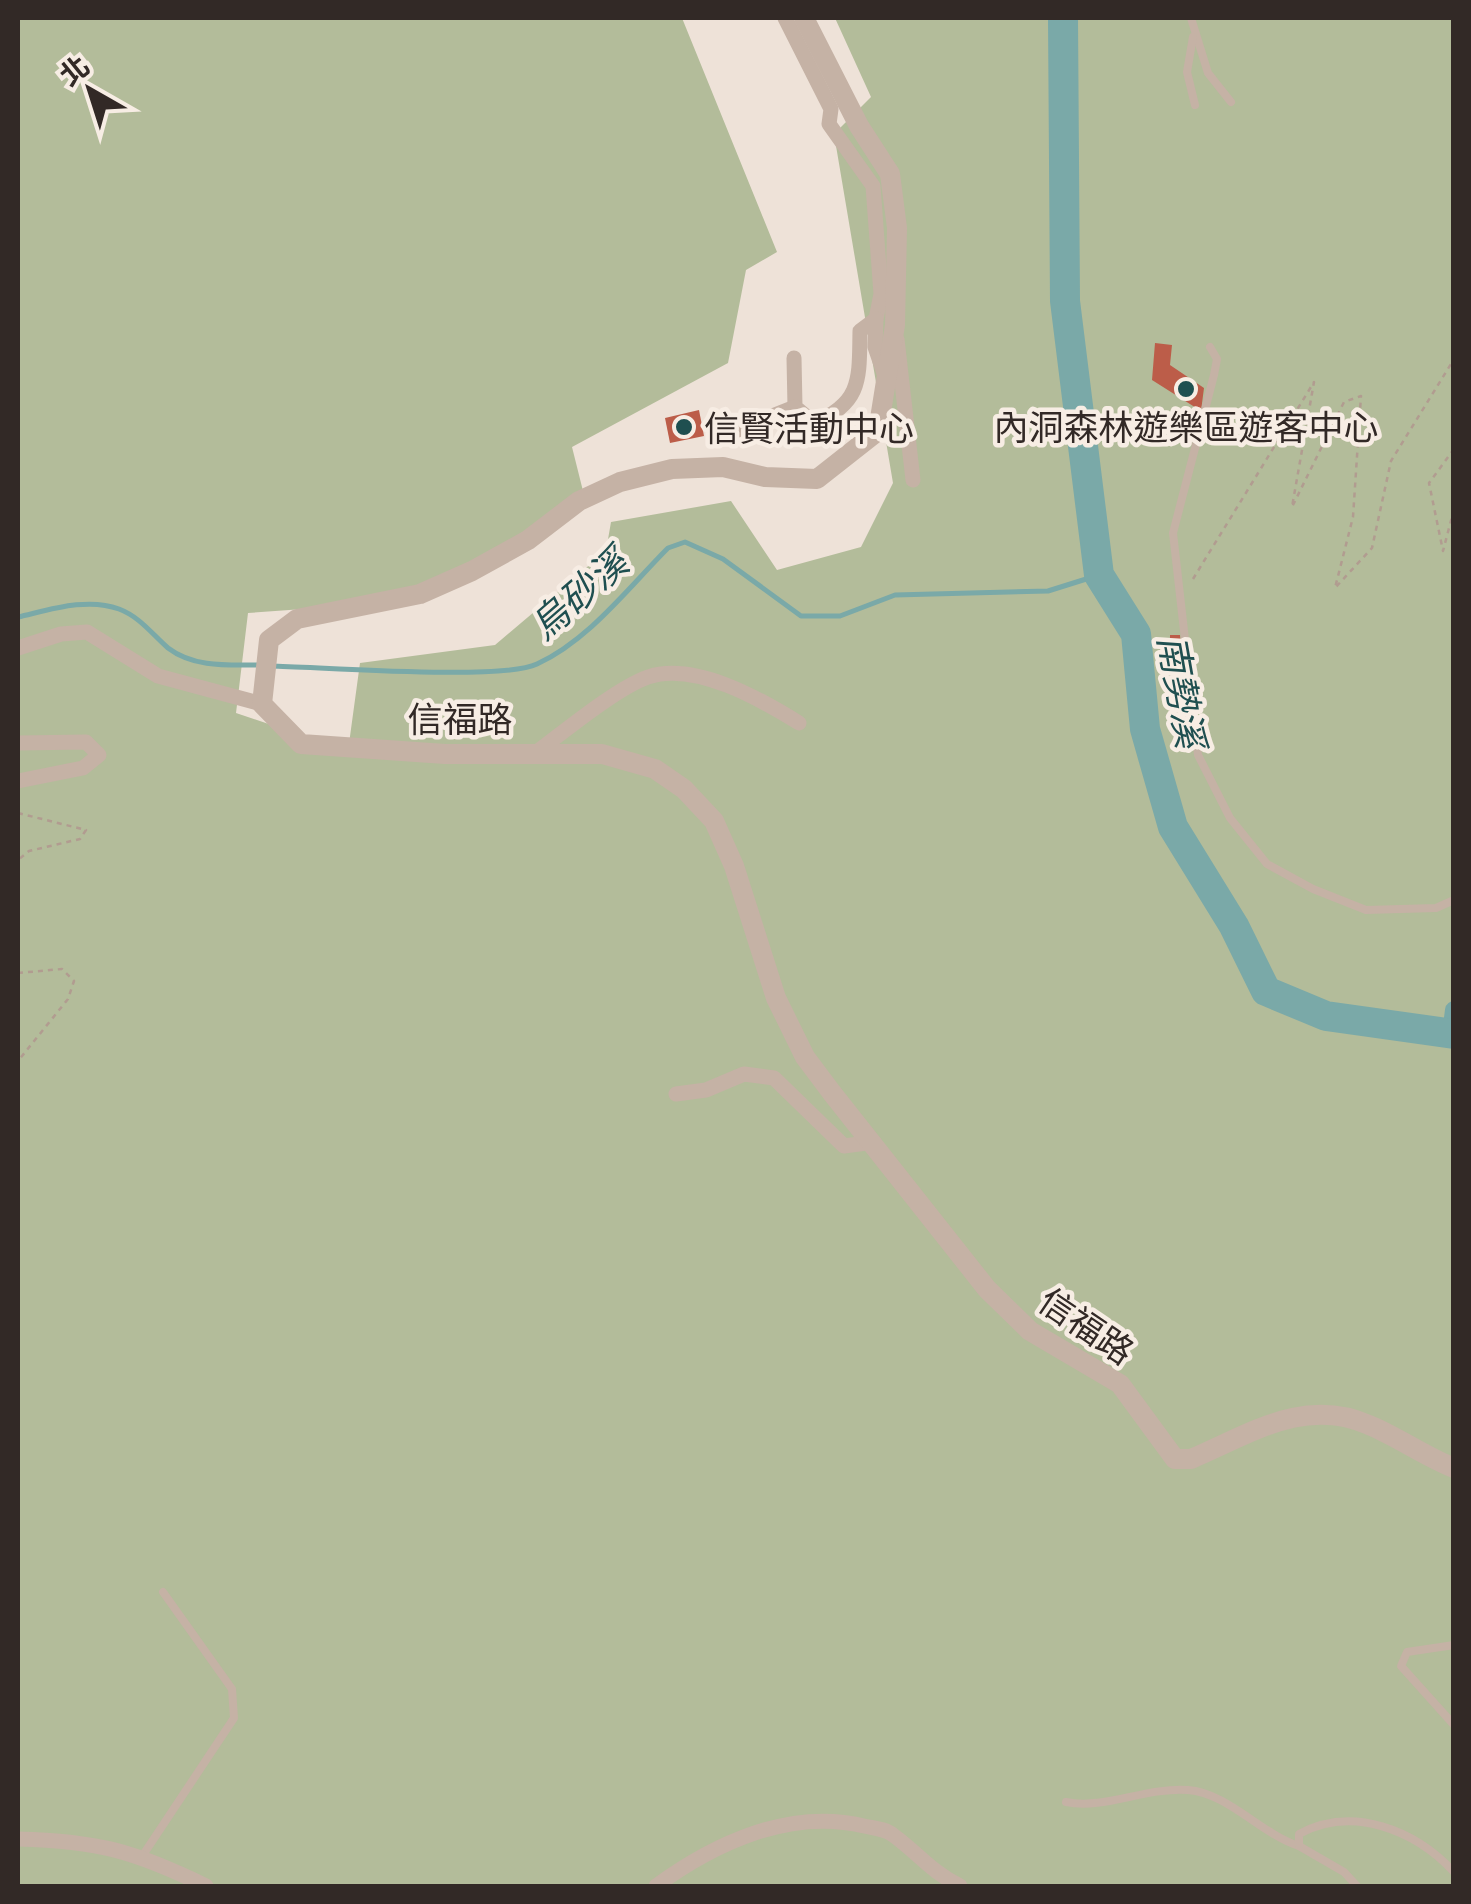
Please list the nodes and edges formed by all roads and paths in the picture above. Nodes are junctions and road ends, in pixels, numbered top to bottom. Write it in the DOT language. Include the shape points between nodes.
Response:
graph roads {
  1 [pos="784,18"];
  2 [pos="804,18"];
  3 [pos="1191,18"];
  4 [pos="1193,38"];
  5 [pos="1232,102"];
  6 [pos="1195,105"];
  7 [pos="886,322"];
  8 [pos="1210,347"];
  9 [pos="794,358"];
  10 [pos="1454,359"];
  11 [pos="795,407"];
  12 [pos="720,437"];
  13 [pos="1454,449"];
  14 [pos="913,480"];
  15 [pos="1454,509"];
  16 [pos="1182,598"];
  17 [pos="18,648"];
  18 [pos="262,704"];
  19 [pos="800,723"];
  20 [pos="18,743"];
  21 [pos="538,750"];
  22 [pos="18,782"];
  23 [pos="18,813"];
  24 [pos="18,860"];
  25 [pos="1454,900"];
  26 [pos="18,973"];
  27 [pos="18,1061"];
  28 [pos="676,1094"];
  29 [pos="874,1142"];
  30 [pos="1454,1468"];
  31 [pos="163,1592"];
  32 [pos="1454,1645"];
  33 [pos="1454,1725"];
  34 [pos="1066,1802"];
  35 [pos="18,1839"];
  36 [pos="1299,1846"];
  37 [pos="143,1855"];
  38 [pos="1454,1872"];
  39 [pos="206,1886"];
  40 [pos="656,1886"];
  41 [pos="960,1886"];
  42 [pos="1357,1886"];
  1 -- 7 [label="street" via="831,110 830,124 873,186"];
  2 -- 7 [label="street" via="890,174 898,228"];
  3 -- 4 [label="lane"];
  4 -- 5 [label="lane" via="1208,73"];
  4 -- 6 [label="lane" via="1187,72"];
  7 -- 11 [label="street" via="860,331 859,385 836,414 814,423"];
  7 -- 14 [label="street"];
  7 -- 18 [label="street" via="878,431 816,478 672,469 620,482 579,501 472,572 420,594 297,619 269,640"];
  8 -- 16 [label="lane" via="1217,358 1214,375 1173,533"];
  9 -- 11 [label="street"];
  10 -- 16 [label="path" via="1391,461 1372,548 1336,588 1352,516 1361,396 1344,402 1292,507 1314,382"];
  11 -- 12 [label="street"];
  13 -- 15 [label="path" via="1429,483 1443,551"];
  16 -- 25 [label="lane" via="1198,755 1230,818 1266,864 1366,910 1436,908"];
  17 -- 18 [label="street" via="87,632 158,676"];
  18 -- 21 [label="street, 信福路" via="301,744 444,754"];
  19 -- 21 [label="street" via="745,689 649,677"];
  20 -- 22 [label="street" via="86,742 99,756 83,768"];
  21 -- 29 [label="street, 信福路" via="602,754 656,769 714,821 783,1012 805,1056"];
  23 -- 24 [label="path" via="86,830 80,839"];
  26 -- 27 [label="path" via="62,968 74,981 68,1000"];
  28 -- 29 [label="street" via="744,1074 774,1078 844,1146"];
  29 -- 30 [label="street, 信福路" via="987,1290 1030,1331 1120,1384 1174,1459 1191,1459 1310,1411 1369,1424"];
  31 -- 37 [label="lane" via="232,1689 234,1718"];
  32 -- 33 [label="lane" via="1407,1652 1401,1666"];
  34 -- 36 [label="lane" via="1087,1806 1155,1790 1194,1790"];
  35 -- 37 [label="street" via="75,1840"];
  36 -- 38 [label="lane" via="1300,1834 1317,1824 1358,1819 1394,1830"];
  36 -- 42 [label="lane"];
  37 -- 39 [label="street"];
  40 -- 41 [label="street" via="743,1836 782,1825 844,1821 891,1832 931,1872"];
}
